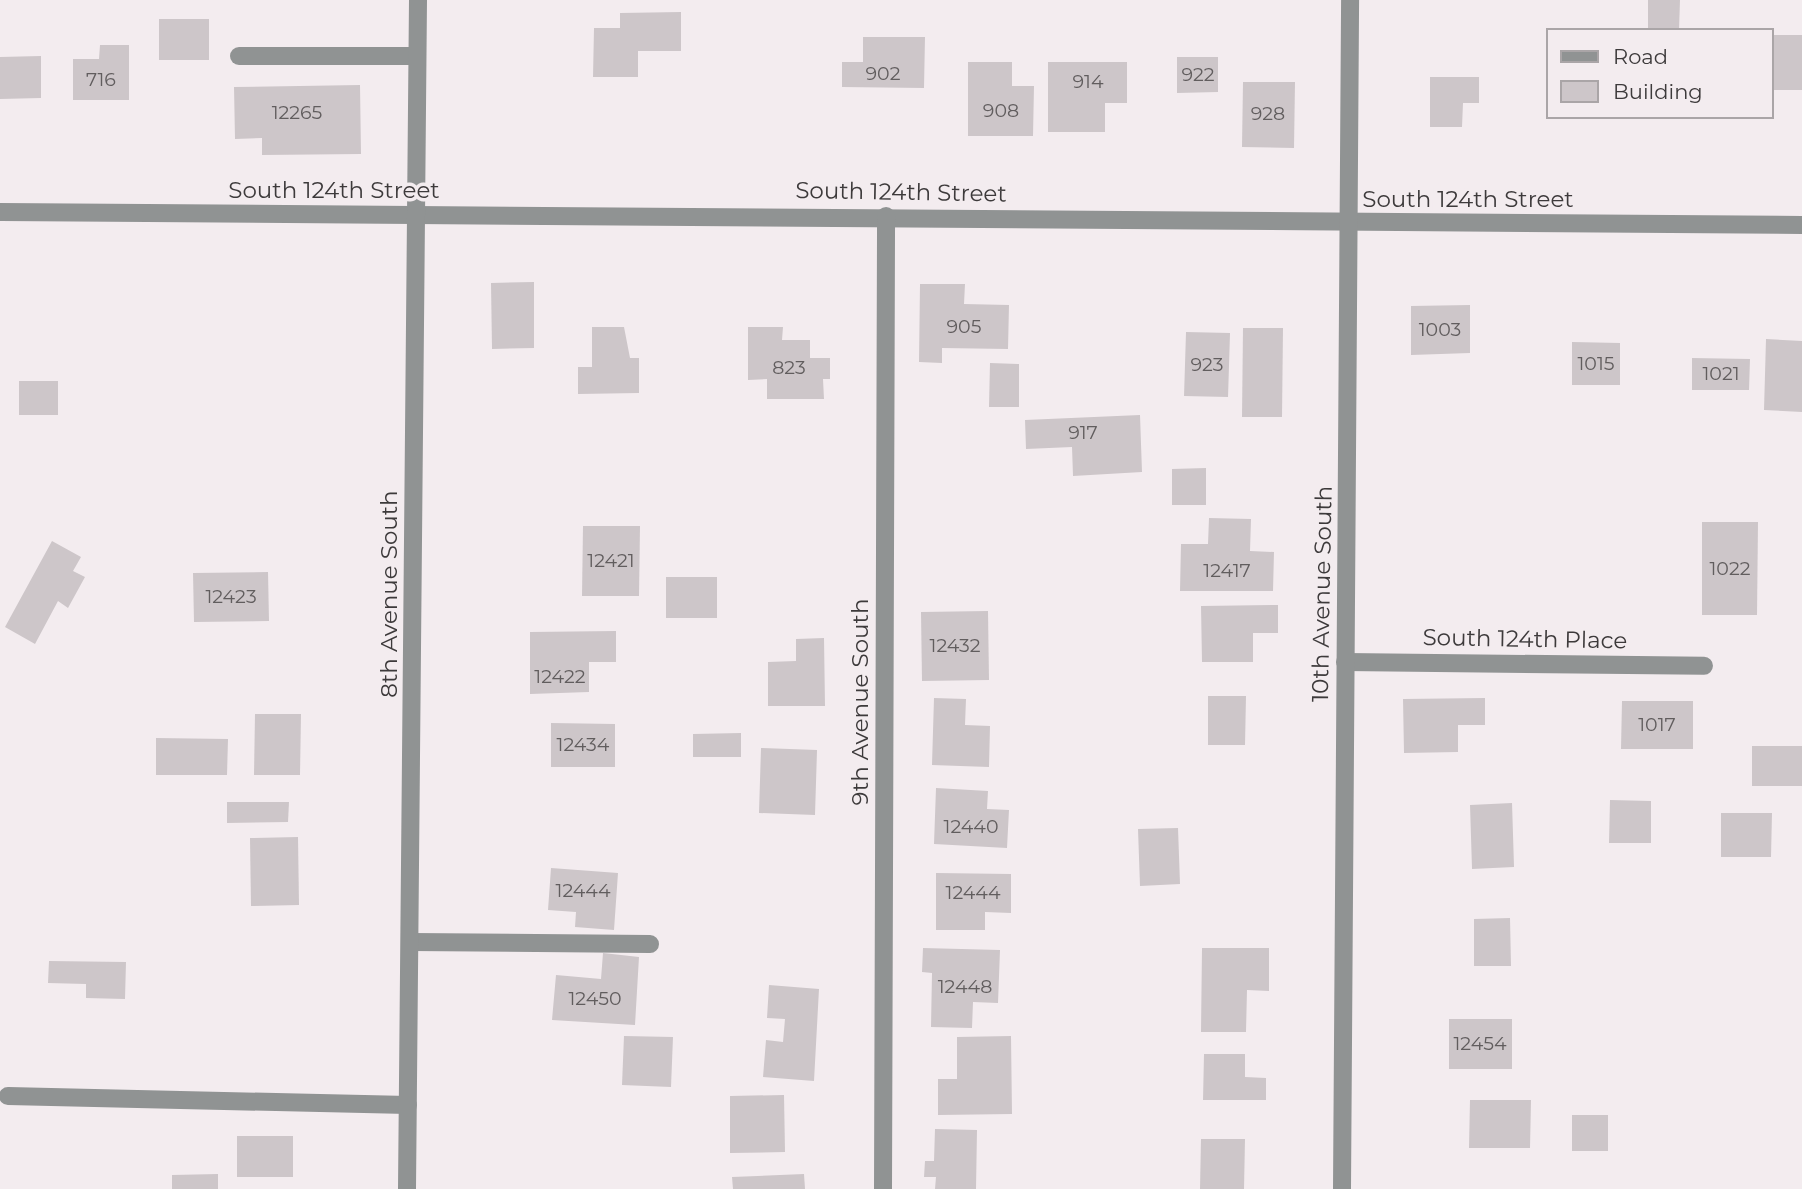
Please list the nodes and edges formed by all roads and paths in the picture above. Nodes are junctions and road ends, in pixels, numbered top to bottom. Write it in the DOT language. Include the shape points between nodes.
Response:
graph roads {
  1 [pos="418,0"];
  2 [pos="1350,0"];
  3 [pos="239,57"];
  4 [pos="417,57"];
  5 [pos="0,212"];
  6 [pos="415,216"];
  7 [pos="886,216"];
  8 [pos="1350,224"];
  9 [pos="1802,225"];
  10 [pos="1345,662"];
  11 [pos="1704,666"];
  12 [pos="411,942"];
  13 [pos="650,944"];
  14 [pos="8,1096"];
  15 [pos="408,1105"];
  16 [pos="408,1189"];
  17 [pos="883,1189"];
  18 [pos="1342,1189"];
  1 -- 4 [label="street, 8th Avenue South"];
  2 -- 8 [label="street, 10th Avenue South"];
  3 -- 4 [label="street"];
  4 -- 6 [label="street, 8th Avenue South"];
  5 -- 6 [label="street, South 124th Street"];
  6 -- 7 [label="street, South 124th Street"];
  6 -- 12 [label="street, 8th Avenue South"];
  7 -- 8 [label="street, South 124th Street"];
  7 -- 17 [label="street, 9th Avenue South"];
  8 -- 9 [label="street, South 124th Street"];
  8 -- 10 [label="street, 10th Avenue South"];
  10 -- 11 [label="street, South 124th Place"];
  10 -- 18 [label="street, 10th Avenue South"];
  12 -- 13 [label="street"];
  12 -- 15 [label="street, 8th Avenue South"];
  14 -- 15 [label="street"];
  15 -- 16 [label="street, 8th Avenue South"];
}
